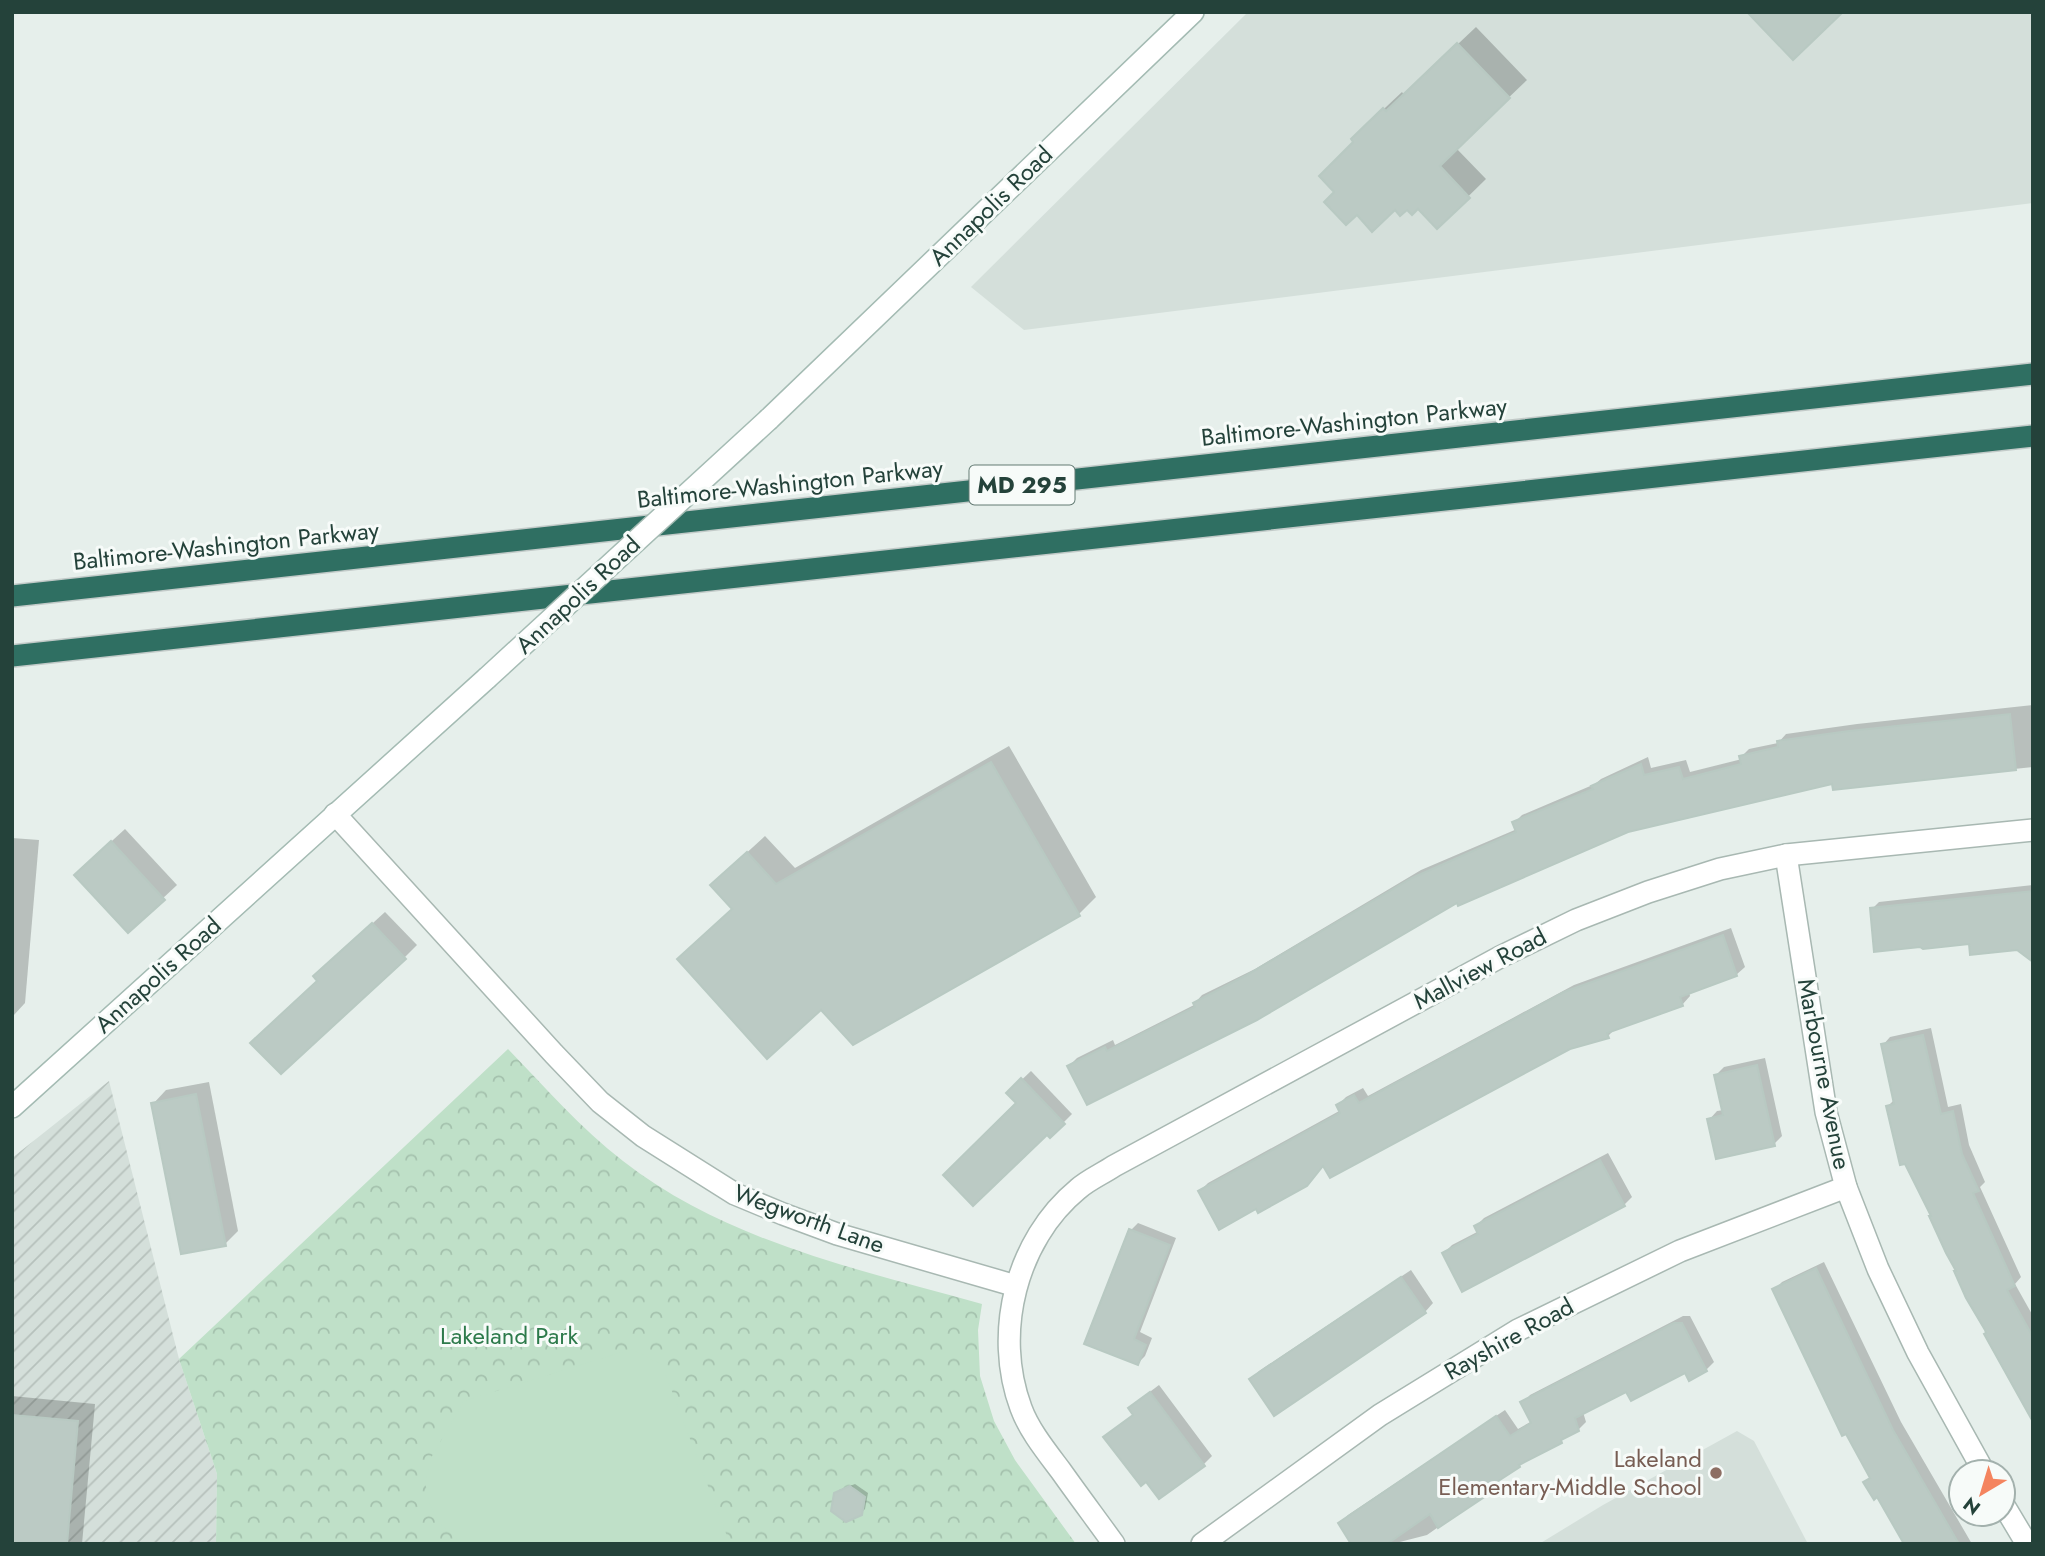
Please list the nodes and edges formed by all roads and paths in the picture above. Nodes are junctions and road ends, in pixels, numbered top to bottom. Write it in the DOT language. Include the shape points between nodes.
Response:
graph roads {
  1 [pos="1193,12"];
  2 [pos="2033,374"];
  3 [pos="2033,436"];
  4 [pos="12,596"];
  5 [pos="12,656"];
  6 [pos="335,814"];
  7 [pos="2033,830"];
  8 [pos="1786,855"];
  9 [pos="12,1107"];
  10 [pos="1846,1187"];
  11 [pos="1016,1286"];
  12 [pos="1976,1458"];
  13 [pos="2017,1527"];
  14 [pos="1114,1544"];
  15 [pos="1202,1544"];
  16 [pos="2027,1544"];
  1 -- 6 [label="street, Annapolis Road, bridge" via="769,419"];
  2 -- 4 [label="highway, Baltimore-Washington Parkway / MD 295"];
  3 -- 5 [label="highway, MD 295"];
  6 -- 9 [label="street, Annapolis Road"];
  6 -- 11 [label="street, Wegworth Lane" via="554,1054 600,1102 643,1136 735,1194 783,1214"];
  7 -- 8 [label="street, Mallview Road"];
  8 -- 10 [label="street, Marbourne Avenue" via="1826,1112"];
  8 -- 11 [label="street, Mallview Road" via="1720,869 1576,920 1114,1166 1078,1188 1052,1215 1032,1246"];
  10 -- 12 [label="street, Marbourne Avenue" via="1918,1353"];
  10 -- 15 [label="street, Rayshire Road" via="1680,1251 1518,1330 1380,1415"];
  11 -- 14 [label="street" via="1009,1326 1010,1370 1021,1410"];
  13 -- 16 [label="street"];
}
